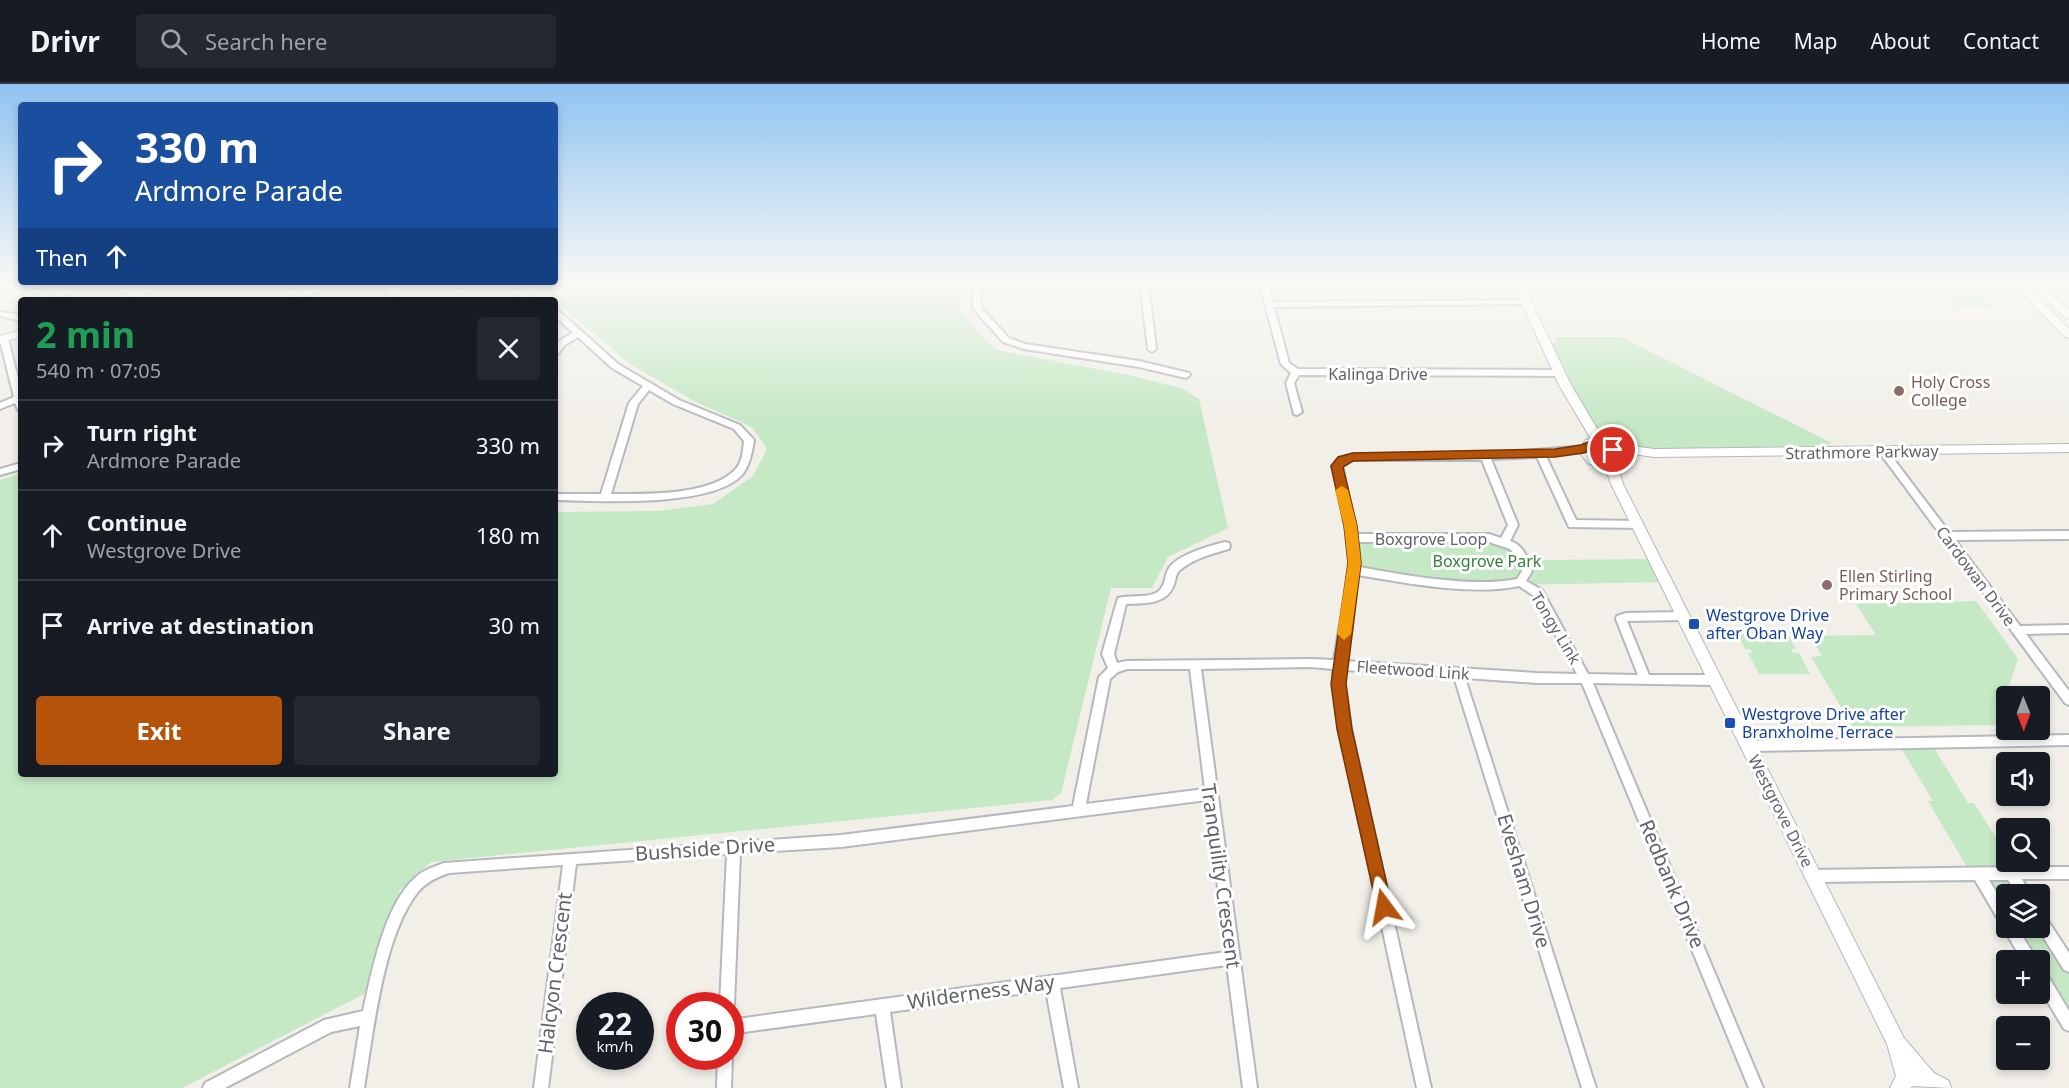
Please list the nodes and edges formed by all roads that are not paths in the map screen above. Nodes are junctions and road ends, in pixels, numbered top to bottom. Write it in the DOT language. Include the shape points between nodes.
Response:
graph roads {
  1 [pos="573,329"];
  2 [pos="996,329"];
  3 [pos="1150,329"];
  4 [pos="1275,329"];
  5 [pos="1539,329"];
  6 [pos="578,333"];
  7 [pos="18,334"];
  8 [pos="2,339"];
  9 [pos="558,348"];
  10 [pos="1152,349"];
  11 [pos="16,369"];
  12 [pos="1296,372"];
  13 [pos="1559,373"];
  14 [pos="1186,375"];
  15 [pos="18,386"];
  16 [pos="648,386"];
  17 [pos="18,402"];
  18 [pos="0,406"];
  19 [pos="1297,412"];
  20 [pos="2069,448"];
  21 [pos="1882,451"];
  22 [pos="1599,453"];
  23 [pos="1540,454"];
  24 [pos="1485,456"];
  25 [pos="18,467"];
  26 [pos="0,472"];
  27 [pos="558,497"];
  28 [pos="605,497"];
  29 [pos="1638,525"];
  30 [pos="2069,535"];
  31 [pos="1946,536"];
  32 [pos="1352,538"];
  33 [pos="1505,541"];
  34 [pos="1225,546"];
  35 [pos="1354,570"];
  36 [pos="1520,582"];
  37 [pos="1683,616"];
  38 [pos="2069,629"];
  39 [pos="2016,630"];
  40 [pos="1195,664"];
  41 [pos="1339,666"];
  42 [pos="1114,669"];
  43 [pos="1458,674"];
  44 [pos="1586,680"];
  45 [pos="1646,680"];
  46 [pos="1715,680"];
  47 [pos="2069,700"];
  48 [pos="2069,740"];
  49 [pos="1748,746"];
  50 [pos="1209,794"];
  51 [pos="1079,809"];
  52 [pos="734,846"];
  53 [pos="570,859"];
  54 [pos="2011,873"];
  55 [pos="2069,873"];
  56 [pos="1978,874"];
  57 [pos="1814,876"];
  58 [pos="2018,884"];
  59 [pos="1996,904"];
  60 [pos="2050,936"];
  61 [pos="1232,958"];
  62 [pos="2069,966"];
  63 [pos="1052,982"];
  64 [pos="728,992"];
  65 [pos="2050,993"];
  66 [pos="882,1006"];
  67 [pos="369,1017"];
  68 [pos="2069,1024"];
  69 [pos="744,1025"];
  70 [pos="1896,1042"];
  71 [pos="725,1070"];
  72 [pos="1903,1083"];
  73 [pos="1934,1083"];
  74 [pos="210,1088"];
  75 [pos="357,1088"];
  76 [pos="541,1088"];
  77 [pos="724,1088"];
  78 [pos="894,1088"];
  79 [pos="1071,1088"];
  80 [pos="1250,1088"];
  81 [pos="1424,1088"];
  82 [pos="1589,1088"];
  83 [pos="1756,1088"];
  1 -- 6 [label="street"];
  2 -- 14 [label="street" via="1006,340 1024,346"];
  3 -- 10 [label="street"];
  4 -- 12 [label="street" via="1285,364"];
  5 -- 13 [label="street, Westgrove Drive"];
  6 -- 9 [label="street"];
  6 -- 16 [label="street" via="615,366"];
  7 -- 8 [label="street"];
  8 -- 11 [label="street"];
  11 -- 15 [label="street"];
  12 -- 13 [label="street, Kalinga Drive"];
  12 -- 19 [label="street" via="1290,383"];
  13 -- 22 [label="street, Westgrove Drive"];
  16 -- 28 [label="street" via="634,403"];
  16 -- 28 [label="street" via="737,427 749,440 747,459 736,475 711,488 666,495"];
  17 -- 18 [label="street"];
  20 -- 21 [label="street, Strathmore Parkway"];
  21 -- 22 [label="street, Strathmore Parkway"];
  21 -- 31 [label="street, Cardowan Drive"];
  22 -- 23 [label="street"];
  22 -- 29 [label="street, Westgrove Drive"];
  23 -- 24 [label="street"];
  23 -- 29 [label="street" via="1573,524"];
  24 -- 32 [label="street" via="1342,460 1337,474"];
  24 -- 33 [label="street" via="1513,525"];
  25 -- 26 [label="street"];
  27 -- 28 [label="street"];
  29 -- 37 [label="street, Westgrove Drive"];
  30 -- 31 [label="street"];
  31 -- 39 [label="street, Cardowan Drive"];
  32 -- 33 [label="street, Boxgrove Loop"];
  32 -- 35 [label="street"];
  33 -- 36 [label="street, Boxgrove Loop" via="1521,555 1527,571"];
  34 -- 42 [label="street" via="1201,552 1175,568 1163,593 1122,601 1108,654"];
  35 -- 36 [label="street" via="1413,579 1500,585"];
  35 -- 41 [label="street"];
  36 -- 44 [label="street, Tongy Link" via="1538,593"];
  37 -- 45 [label="street" via="1621,620"];
  37 -- 46 [label="street, Westgrove Drive"];
  38 -- 39 [label="street"];
  39 -- 47 [label="street, Cardowan Drive"];
  40 -- 41 [label="street, Fleetwood Link"];
  40 -- 42 [label="street, Fleetwood Link" via="1127,665"];
  40 -- 50 [label="street, Tranquility Crescent"];
  41 -- 43 [label="street, Fleetwood Link"];
  41 -- 81 [label="street" via="1345,729"];
  42 -- 51 [label="street" via="1106,677"];
  43 -- 44 [label="street, Fleetwood Link"];
  43 -- 82 [label="street, Evesham Drive"];
  44 -- 45 [label="street, Fleetwood Link"];
  44 -- 83 [label="street, Redbank Drive"];
  45 -- 46 [label="street, Fleetwood Link"];
  46 -- 49 [label="street, Westgrove Drive"];
  48 -- 49 [label="street"];
  49 -- 57 [label="street, Westgrove Drive"];
  50 -- 51 [label="street, Bushside Drive"];
  50 -- 61 [label="street, Tranquility Crescent"];
  51 -- 52 [label="street, Bushside Drive" via="841,841"];
  52 -- 53 [label="street, Bushside Drive"];
  52 -- 64 [label="street"];
  53 -- 67 [label="street, Bushside Drive" via="449,867 419,882 395,922"];
  53 -- 76 [label="street, Halcyon Crescent"];
  54 -- 55 [label="street"];
  54 -- 56 [label="street"];
  54 -- 58 [label="street"];
  56 -- 57 [label="street"];
  56 -- 59 [label="street"];
  57 -- 70 [label="street, Westgrove Drive"];
  60 -- 62 [label="street"];
  61 -- 63 [label="street, Wilderness Way"];
  61 -- 80 [label="street, Tranquility Crescent"];
  63 -- 66 [label="street, Wilderness Way"];
  63 -- 79 [label="street"];
  65 -- 68 [label="street"];
  66 -- 69 [label="street, Wilderness Way"];
  66 -- 78 [label="street"];
  67 -- 74 [label="street" via="329,1025"];
  67 -- 75 [label="street, Bushside Drive"];
  70 -- 72 [label="street, Westgrove Drive"];
  70 -- 73 [label="street, Westgrove Drive"];
  71 -- 77 [label="street"];
  72 -- 73 [label="street"];
}
